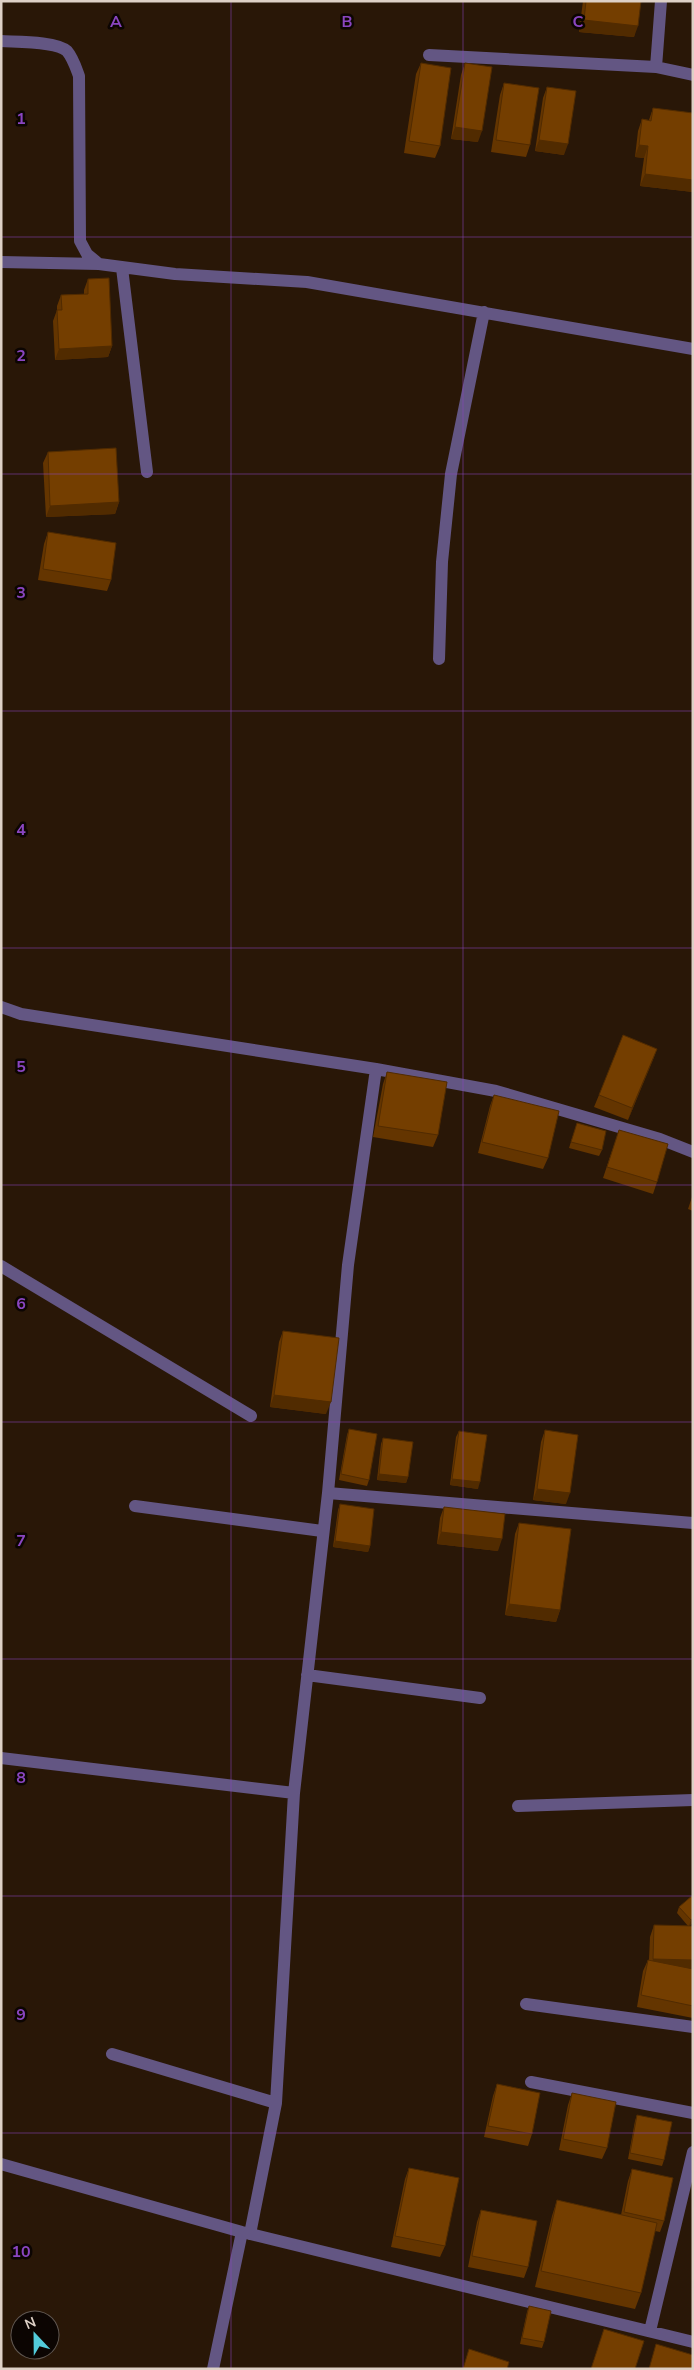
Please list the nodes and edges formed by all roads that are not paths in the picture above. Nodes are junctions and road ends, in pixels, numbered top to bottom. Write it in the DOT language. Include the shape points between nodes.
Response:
graph roads {
  1 [pos="661,1"];
  2 [pos="1,41"];
  3 [pos="429,55"];
  4 [pos="656,67"];
  5 [pos="693,75"];
  6 [pos="1,262"];
  7 [pos="99,264"];
  8 [pos="122,268"];
  9 [pos="484,312"];
  10 [pos="693,349"];
  11 [pos="147,472"];
  12 [pos="439,659"];
  13 [pos="1,1007"];
  14 [pos="376,1069"];
  15 [pos="693,1152"];
  16 [pos="1,1266"];
  17 [pos="251,1416"];
  18 [pos="328,1493"];
  19 [pos="135,1506"];
  20 [pos="693,1523"];
  21 [pos="322,1531"];
  22 [pos="307,1675"];
  23 [pos="480,1698"];
  24 [pos="1,1758"];
  25 [pos="294,1793"];
  26 [pos="693,1800"];
  27 [pos="518,1806"];
  28 [pos="526,2004"];
  29 [pos="693,2027"];
  30 [pos="112,2054"];
  31 [pos="531,2082"];
  32 [pos="276,2103"];
  33 [pos="693,2113"];
  34 [pos="693,2152"];
  35 [pos="1,2164"];
  36 [pos="246,2233"];
  37 [pos="650,2331"];
  38 [pos="693,2342"];
  39 [pos="213,2369"];
  1 -- 4 [label="street"];
  2 -- 7 [label="street" via="56,46 66,51 74,64 79,76 80,241 87,254"];
  3 -- 4 [label="street"];
  4 -- 5 [label="street"];
  6 -- 7 [label="street"];
  7 -- 8 [label="street"];
  8 -- 9 [label="street" via="307,282"];
  8 -- 11 [label="street"];
  9 -- 10 [label="street"];
  9 -- 12 [label="street" via="451,474 442,562"];
  13 -- 14 [label="street" via="20,1014"];
  14 -- 15 [label="street" via="496,1091 660,1139"];
  14 -- 18 [label="street" via="348,1265"];
  16 -- 17 [label="street"];
  18 -- 20 [label="street"];
  18 -- 21 [label="street"];
  19 -- 21 [label="street"];
  21 -- 22 [label="street"];
  22 -- 23 [label="street"];
  22 -- 25 [label="street"];
  24 -- 25 [label="street"];
  25 -- 32 [label="street"];
  26 -- 27 [label="street"];
  28 -- 29 [label="street"];
  30 -- 32 [label="street"];
  31 -- 33 [label="street"];
  32 -- 36 [label="street"];
  34 -- 37 [label="street"];
  35 -- 36 [label="street"];
  36 -- 37 [label="street"];
  36 -- 39 [label="street"];
  37 -- 38 [label="street"];
}
